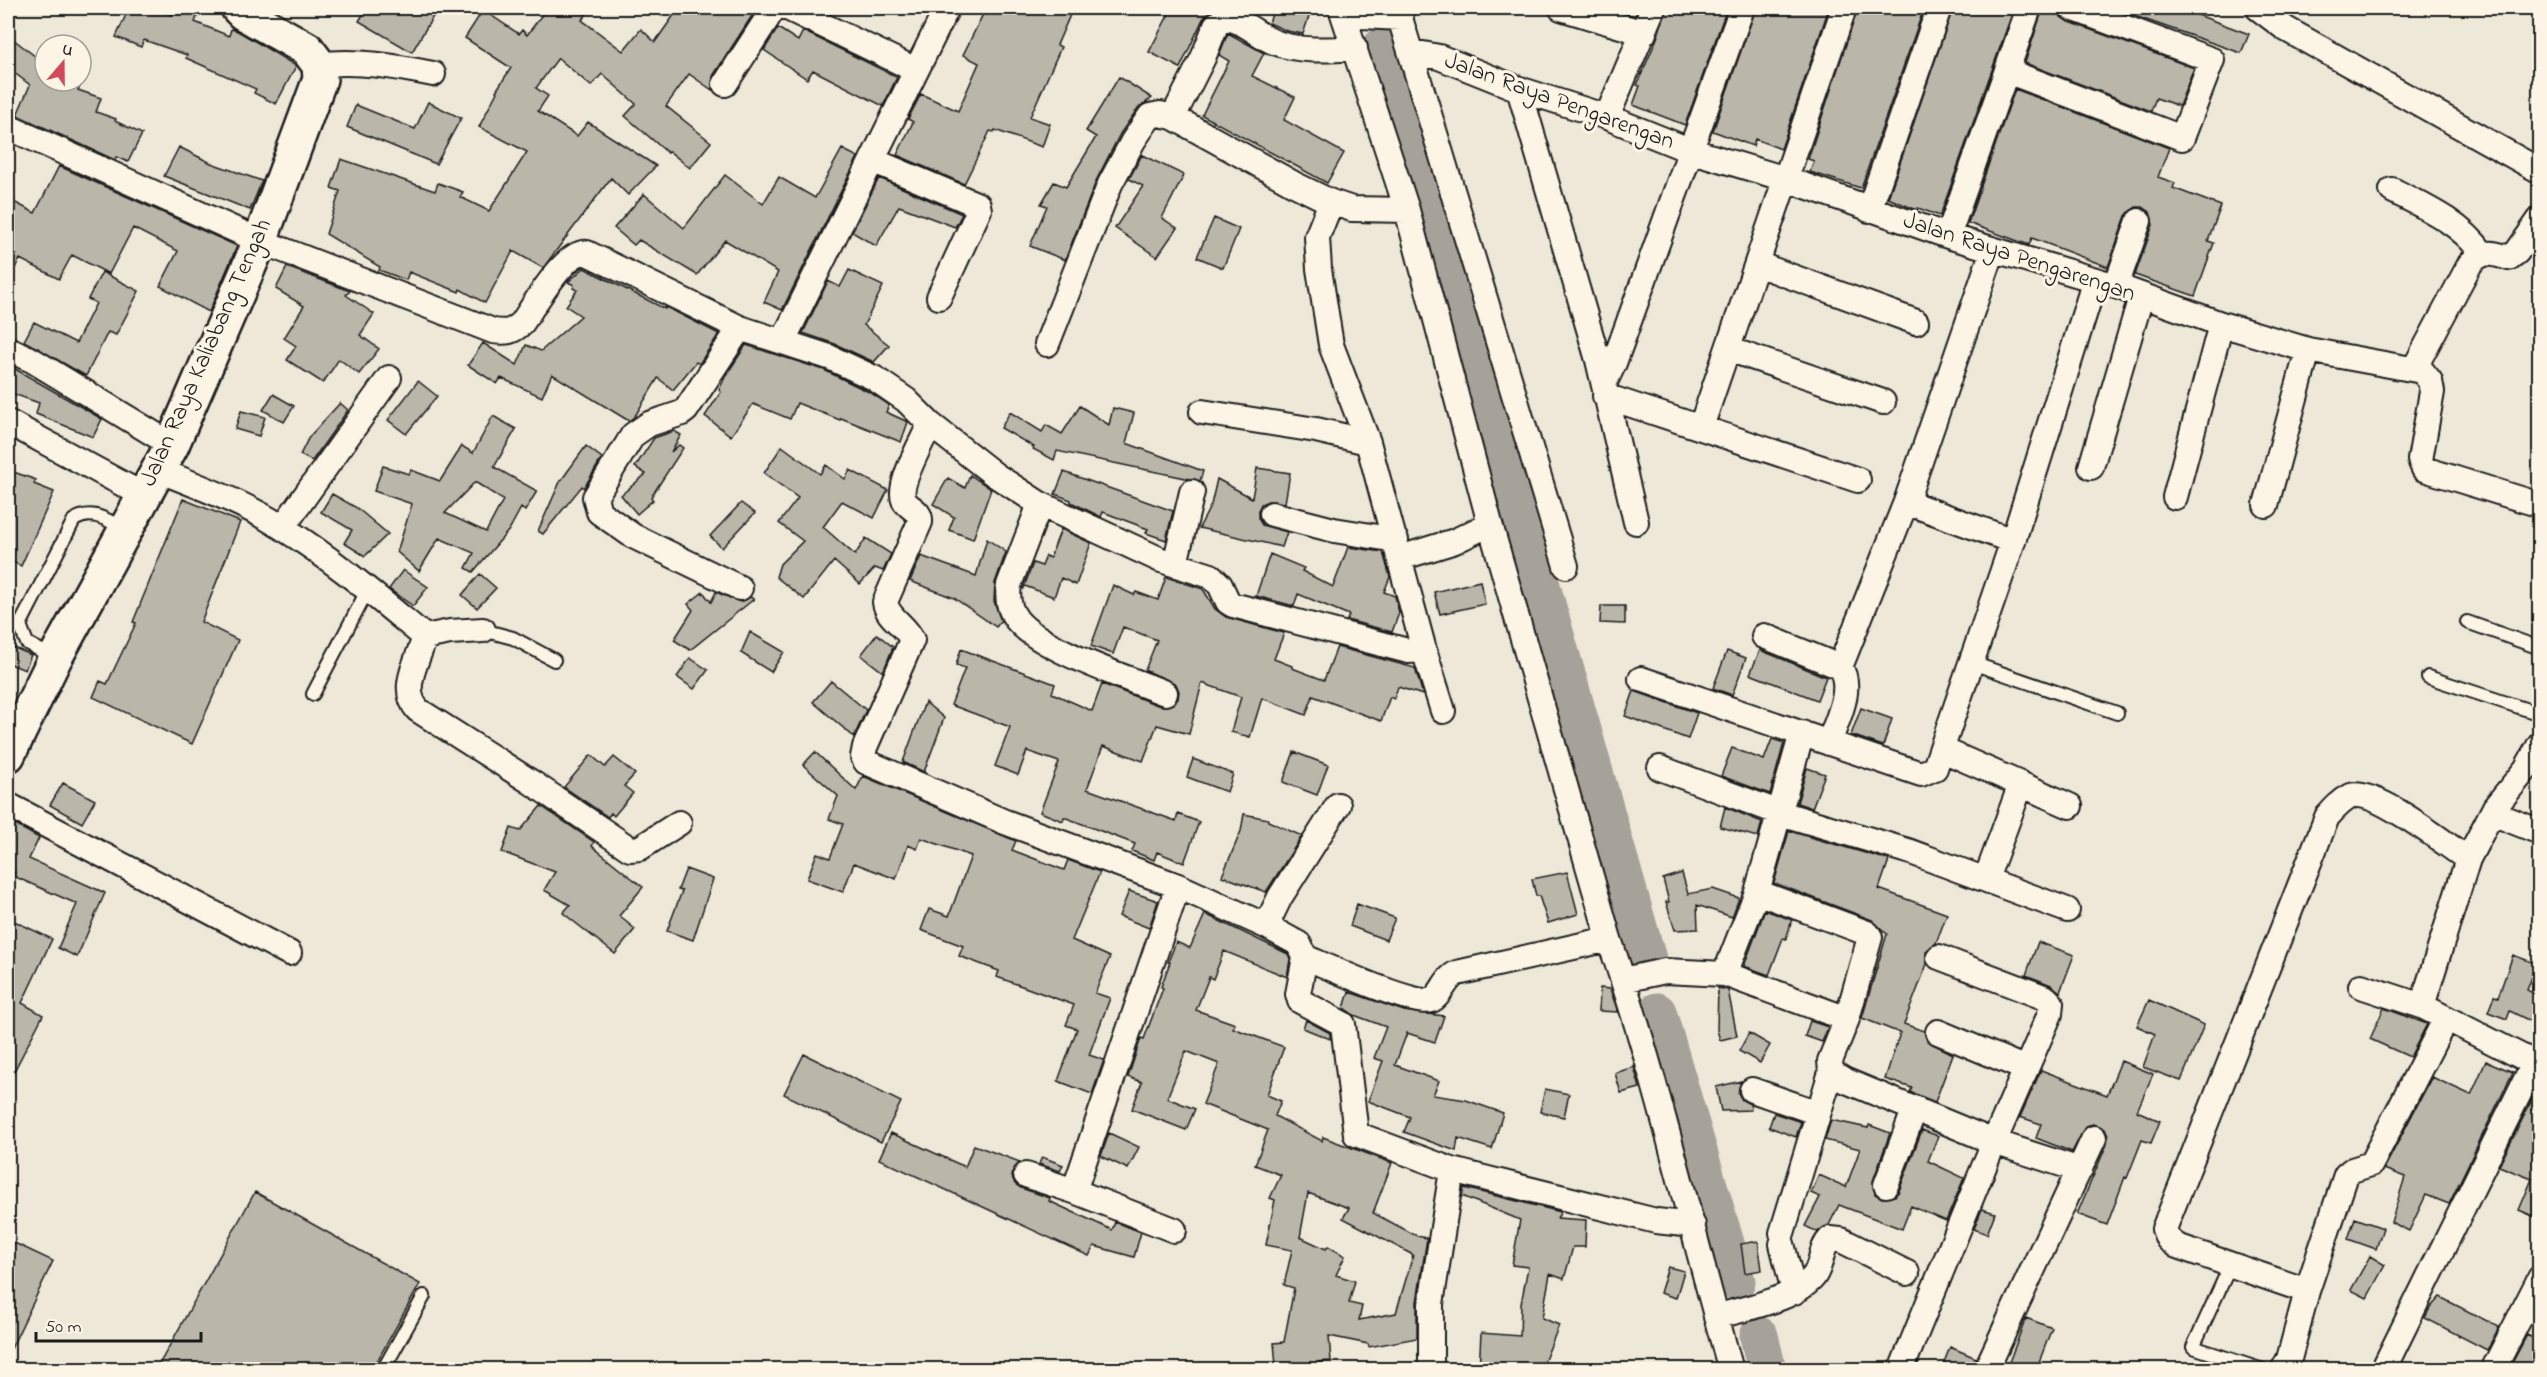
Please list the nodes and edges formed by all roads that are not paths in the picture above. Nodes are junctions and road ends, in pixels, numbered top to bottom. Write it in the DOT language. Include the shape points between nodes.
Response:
graph roads {
  1 [pos="238,8"];
  2 [pos="774,8"];
  3 [pos="788,8"];
  4 [pos="947,8"];
  5 [pos="1561,8"];
  6 [pos="1653,8"];
  7 [pos="1742,8"];
  8 [pos="1844,8"];
  9 [pos="1939,8"];
  10 [pos="2029,8"];
  11 [pos="2072,8"];
  12 [pos="2258,8"];
  13 [pos="1371,14"];
  14 [pos="1644,33"];
  15 [pos="1355,48"];
  16 [pos="1412,52"];
  17 [pos="320,65"];
  18 [pos="916,70"];
  19 [pos="2007,71"];
  20 [pos="433,74"];
  21 [pos="725,84"];
  22 [pos="1519,89"];
  23 [pos="1173,117"];
  24 [pos="1607,117"];
  25 [pos="8,127"];
  26 [pos="1689,150"];
  27 [pos="872,160"];
  28 [pos="2540,171"];
  29 [pos="1786,179"];
  30 [pos="2392,190"];
  31 [pos="1331,202"];
  32 [pos="1407,210"];
  33 [pos="1869,210"];
  34 [pos="2540,219"];
  35 [pos="2139,221"];
  36 [pos="1948,236"];
  37 [pos="260,242"];
  38 [pos="1993,250"];
  39 [pos="2482,253"];
  40 [pos="1757,264"];
  41 [pos="2105,283"];
  42 [pos="939,297"];
  43 [pos="2141,297"];
  44 [pos="1916,322"];
  45 [pos="2221,324"];
  46 [pos="740,328"];
  47 [pos="783,340"];
  48 [pos="1047,344"];
  49 [pos="1728,348"];
  50 [pos="8,349"];
  51 [pos="2308,350"];
  52 [pos="2414,369"];
  53 [pos="389,378"];
  54 [pos="1605,390"];
  55 [pos="1883,402"];
  56 [pos="1202,412"];
  57 [pos="8,422"];
  58 [pos="930,424"];
  59 [pos="1701,427"];
  60 [pos="1368,442"];
  61 [pos="2091,466"];
  62 [pos="158,470"];
  63 [pos="1858,480"];
  64 [pos="1192,492"];
  65 [pos="2175,496"];
  66 [pos="1906,502"];
  67 [pos="1040,504"];
  68 [pos="2540,505"];
  69 [pos="2266,506"];
  70 [pos="1272,514"];
  71 [pos="1636,522"];
  72 [pos="1490,524"];
  73 [pos="283,527"];
  74 [pos="125,529"];
  75 [pos="2013,541"];
  76 [pos="1398,549"];
  77 [pos="1175,564"];
  78 [pos="1566,566"];
  79 [pos="740,588"];
  80 [pos="368,589"];
  81 [pos="2467,622"];
  82 [pos="483,630"];
  83 [pos="1764,636"];
  84 [pos="425,637"];
  85 [pos="2540,648"];
  86 [pos="1424,650"];
  87 [pos="55,658"];
  88 [pos="554,660"];
  89 [pos="1972,663"];
  90 [pos="1840,667"];
  91 [pos="2428,677"];
  92 [pos="1641,679"];
  93 [pos="1165,693"];
  94 [pos="313,694"];
  95 [pos="1443,711"];
  96 [pos="2117,713"];
  97 [pos="2540,714"];
  98 [pos="1802,733"];
  99 [pos="1829,743"];
  100 [pos="2540,744"];
  101 [pos="1942,750"];
  102 [pos="8,755"];
  103 [pos="1660,768"];
  104 [pos="2021,784"];
  105 [pos="8,805"];
  106 [pos="1338,805"];
  107 [pos="2070,806"];
  108 [pos="1780,813"];
  109 [pos="2492,813"];
  110 [pos="679,823"];
  111 [pos="2540,832"];
  112 [pos="2468,859"];
  113 [pos="1986,879"];
  114 [pos="1178,886"];
  115 [pos="1756,892"];
  116 [pos="2067,910"];
  117 [pos="1266,926"];
  118 [pos="1609,939"];
  119 [pos="289,953"];
  120 [pos="1305,957"];
  121 [pos="1939,957"];
  122 [pos="1725,974"];
  123 [pos="1630,977"];
  124 [pos="2361,986"];
  125 [pos="2422,1006"];
  126 [pos="1847,1019"];
  127 [pos="2445,1020"];
  128 [pos="1938,1032"];
  129 [pos="2537,1065"];
  130 [pos="2026,1069"];
  131 [pos="1831,1072"];
  132 [pos="1752,1090"];
  133 [pos="1915,1108"];
  134 [pos="1818,1113"];
  135 [pos="2094,1138"];
  136 [pos="1994,1142"];
  137 [pos="1452,1170"];
  138 [pos="2080,1170"];
  139 [pos="1026,1175"];
  140 [pos="1886,1185"];
  141 [pos="1074,1191"];
  142 [pos="1692,1225"];
  143 [pos="1174,1230"];
  144 [pos="2231,1264"];
  145 [pos="1906,1273"];
  146 [pos="2540,1278"];
  147 [pos="2307,1291"];
  148 [pos="1794,1292"];
  149 [pos="424,1296"];
  150 [pos="1722,1315"];
  151 [pos="383,1370"];
  152 [pos="1431,1370"];
  153 [pos="1731,1370"];
  154 [pos="1901,1370"];
  155 [pos="1986,1370"];
  156 [pos="2263,1370"];
  157 [pos="2283,1370"];
  158 [pos="2383,1370"];
  159 [pos="2493,1370"];
  1 -- 17 [label="main road" via="307,49"];
  2 -- 21 [label="street"];
  3 -- 18 [label="street"];
  4 -- 18 [label="street"];
  5 -- 14 [label="street"];
  6 -- 14 [label="street"];
  7 -- 26 [label="street"];
  8 -- 29 [label="street"];
  9 -- 33 [label="street"];
  10 -- 19 [label="street"];
  11 -- 19 [label="street" via="2212,60 2182,138"];
  12 -- 28 [label="street" via="2286,29"];
  13 -- 15 [label="street"];
  13 -- 16 [label="street"];
  14 -- 24 [label="street"];
  15 -- 23 [label="street" via="1292,47 1275,43 1240,22 1223,19 1216,25"];
  15 -- 32 [label="street"];
  16 -- 22 [label="street, Jalan Raya Pengarengan" via="1439,57"];
  16 -- 78 [label="street"];
  17 -- 20 [label="street" via="335,62"];
  17 -- 37 [label="main road, Jalan Raya Kaliabang Tengah" via="320,79"];
  18 -- 27 [label="street"];
  19 -- 36 [label="street"];
  22 -- 24 [label="street, Jalan Raya Pengarengan"];
  22 -- 54 [label="street"];
  23 -- 31 [label="street"];
  23 -- 48 [label="street" via="1150,116 1128,149 1110,184"];
  24 -- 26 [label="street, Jalan Raya Pengarengan"];
  25 -- 37 [label="street"];
  26 -- 29 [label="street, Jalan Raya Pengarengan"];
  26 -- 54 [label="street"];
  27 -- 42 [label="street" via="978,205"];
  27 -- 47 [label="street"];
  29 -- 33 [label="street, Jalan Raya Pengarengan"];
  29 -- 40 [label="street"];
  30 -- 39 [label="street" via="2435,212 2466,234"];
  31 -- 32 [label="street" via="1352,209"];
  31 -- 60 [label="street" via="1317,237 1319,269 1331,345"];
  32 -- 72 [label="street"];
  33 -- 36 [label="street, Jalan Raya Pengarengan"];
  34 -- 39 [label="street" via="2509,258"];
  35 -- 41 [label="street"];
  36 -- 38 [label="street, Jalan Raya Pengarengan"];
  37 -- 46 [label="street" via="493,331 508,333 522,323 565,263 582,252"];
  37 -- 62 [label="main road, Jalan Raya Kaliabang Tengah"];
  38 -- 41 [label="street, Jalan Raya Pengarengan"];
  38 -- 66 [label="street"];
  39 -- 52 [label="street" via="2470,264"];
  40 -- 44 [label="street"];
  40 -- 49 [label="street"];
  41 -- 43 [label="street, Jalan Raya Pengarengan"];
  41 -- 75 [label="street"];
  43 -- 45 [label="street, Jalan Raya Pengarengan"];
  43 -- 61 [label="street"];
  45 -- 51 [label="street, Jalan Raya Pengarengan"];
  45 -- 65 [label="street"];
  46 -- 47 [label="street"];
  46 -- 79 [label="street" via="686,410 649,424 633,435 595,497 598,512 633,536"];
  47 -- 58 [label="street" via="874,378 906,400"];
  49 -- 55 [label="street"];
  49 -- 59 [label="street"];
  50 -- 62 [label="street" via="32,360"];
  51 -- 52 [label="street, Jalan Raya Pengarengan"];
  51 -- 69 [label="street"];
  52 -- 68 [label="street" via="2422,371 2430,381 2432,392 2420,460 2424,469"];
  53 -- 73 [label="street"];
  54 -- 59 [label="street"];
  54 -- 71 [label="street"];
  56 -- 60 [label="street"];
  57 -- 62 [label="street"];
  58 -- 67 [label="street" via="995,475"];
  58 -- 114 [label="street" via="903,492 905,502 919,514 920,522 885,602 886,609 912,640 863,757 866,762 1005,822"];
  59 -- 63 [label="street"];
  60 -- 76 [label="street"];
  62 -- 73 [label="street"];
  62 -- 74 [label="main road, Jalan Raya Kaliabang Tengah"];
  64 -- 77 [label="street"];
  66 -- 75 [label="street"];
  66 -- 90 [label="street"];
  67 -- 77 [label="street"];
  67 -- 93 [label="street" via="1009,585 1007,596 1017,620 1046,644"];
  70 -- 76 [label="street"];
  72 -- 76 [label="street" via="1455,541"];
  72 -- 118 [label="street"];
  73 -- 80 [label="street"];
  74 -- 87 [label="main road, Jalan Raya Kaliabang Tengah"];
  74 -- 87 [label="lane" via="93,514 83,514 75,520 20,625 27,643"];
  75 -- 89 [label="street"];
  76 -- 86 [label="street"];
  77 -- 86 [label="street" via="1211,576 1233,605 1408,651"];
  80 -- 84 [label="street"];
  80 -- 94 [label="lane"];
  81 -- 85 [label="lane"];
  82 -- 84 [label="street"];
  82 -- 88 [label="lane" via="513,638"];
  83 -- 90 [label="street"];
  84 -- 110 [label="street" via="409,684 409,695 421,713 630,849 640,848"];
  86 -- 95 [label="street"];
  87 -- 102 [label="main road, Jalan Raya Kaliabang Tengah"];
  89 -- 96 [label="lane"];
  89 -- 101 [label="street"];
  90 -- 99 [label="street" via="1846,677 1846,689"];
  91 -- 97 [label="lane"];
  92 -- 98 [label="street"];
  98 -- 99 [label="street"];
  98 -- 108 [label="street"];
  99 -- 101 [label="street" via="1921,774 1935,768"];
  100 -- 109 [label="street"];
  101 -- 104 [label="street"];
  103 -- 108 [label="street"];
  104 -- 107 [label="street"];
  104 -- 113 [label="street"];
  105 -- 119 [label="street"];
  106 -- 117 [label="street"];
  108 -- 113 [label="street"];
  108 -- 115 [label="street"];
  109 -- 111 [label="street"];
  109 -- 112 [label="street"];
  112 -- 125 [label="street"];
  112 -- 144 [label="street" via="2372,797 2353,795 2339,803 2327,818 2164,1229 2177,1246"];
  113 -- 116 [label="street"];
  114 -- 117 [label="street"];
  114 -- 141 [label="street"];
  115 -- 122 [label="street"];
  115 -- 126 [label="street" via="1869,934 1870,944"];
  117 -- 120 [label="street" via="1299,944"];
  118 -- 120 [label="street" via="1451,976 1428,1001 1400,996"];
  118 -- 123 [label="street"];
  120 -- 137 [label="street" via="1300,1001 1343,1024 1356,1134"];
  121 -- 130 [label="street" via="2046,998 2050,1003 2050,1014"];
  122 -- 123 [label="street" via="1665,971"];
  122 -- 126 [label="street"];
  123 -- 142 [label="street"];
  124 -- 125 [label="street"];
  125 -- 127 [label="street"];
  126 -- 131 [label="street" via="1830,1061"];
  127 -- 129 [label="street"];
  127 -- 147 [label="street" via="2371,1164 2346,1175"];
  128 -- 130 [label="street"];
  129 -- 158 [label="street"];
  130 -- 136 [label="street"];
  131 -- 133 [label="street"];
  131 -- 134 [label="street"];
  132 -- 134 [label="street"];
  133 -- 136 [label="street"];
  133 -- 140 [label="street"];
  134 -- 148 [label="street" via="1782,1238"];
  135 -- 138 [label="street"];
  136 -- 138 [label="street"];
  136 -- 154 [label="street"];
  137 -- 142 [label="street" via="1656,1221"];
  137 -- 152 [label="street" via="1431,1304"];
  138 -- 155 [label="street"];
  139 -- 141 [label="street"];
  141 -- 143 [label="street"];
  142 -- 150 [label="street"];
  144 -- 147 [label="street"];
  144 -- 156 [label="lane" via="2193,1347"];
  145 -- 148 [label="street" via="1840,1240 1830,1239 1816,1274"];
  146 -- 159 [label="street"];
  147 -- 157 [label="street"];
  148 -- 150 [label="street"];
  149 -- 151 [label="lane"];
  150 -- 153 [label="street"];
}
